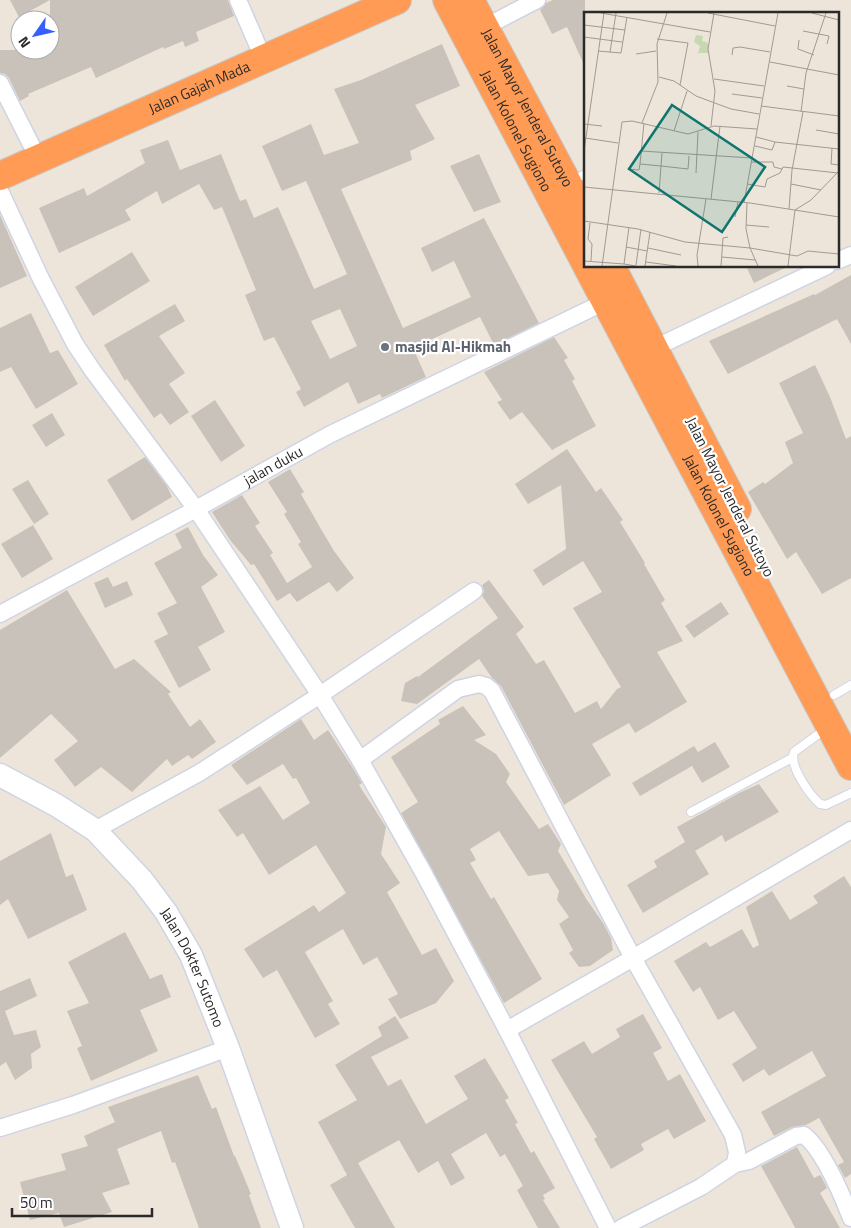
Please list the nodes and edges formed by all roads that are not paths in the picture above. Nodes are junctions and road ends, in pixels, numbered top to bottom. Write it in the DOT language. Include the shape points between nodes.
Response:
graph roads {
  1 [pos="238,0"];
  2 [pos="397,0"];
  3 [pos="447,0"];
  4 [pos="470,0"];
  5 [pos="537,0"];
  6 [pos="475,32"];
  7 [pos="264,60"];
  8 [pos="0,83"];
  9 [pos="38,158"];
  10 [pos="0,176"];
  11 [pos="576,178"];
  12 [pos="0,191"];
  13 [pos="584,212"];
  14 [pos="851,255"];
  15 [pos="584,260"];
  16 [pos="838,261"];
  17 [pos="589,268"];
  18 [pos="611,268"];
  19 [pos="823,268"];
  20 [pos="615,297"];
  21 [pos="645,353"];
  22 [pos="196,509"];
  23 [pos="474,591"];
  24 [pos="0,614"];
  25 [pos="843,690"];
  26 [pos="320,695"];
  27 [pos="840,726"];
  28 [pos="792,758"];
  29 [pos="360,760"];
  30 [pos="851,766"];
  31 [pos="0,775"];
  32 [pos="851,793"];
  33 [pos="691,812"];
  34 [pos="95,830"];
  35 [pos="851,830"];
  36 [pos="633,958"];
  37 [pos="507,1030"];
  38 [pos="228,1048"];
  39 [pos="0,1128"];
  40 [pos="735,1164"];
  41 [pos="851,1218"];
  42 [pos="292,1228"];
  43 [pos="608,1228"];
  44 [pos="621,1228"];
  1 -- 7 [label="street"];
  2 -- 7 [label="highway, Jalan Gajah Mada"];
  3 -- 6 [label="highway, Jalan Kolonel Sugiono"];
  4 -- 6 [label="highway, Jalan Mayor Jenderal Sutoyo"];
  5 -- 6 [label="street"];
  6 -- 11 [label="highway, Jalan Mayor Jenderal Sutoyo"];
  6 -- 15 [label="highway, Jalan Kolonel Sugiono"];
  7 -- 9 [label="highway, Jalan Gajah Mada"];
  8 -- 9 [label="street"];
  9 -- 10 [label="highway, Jalan Gajah Mada"];
  11 -- 13 [label="highway, Jalan Mayor Jenderal Sutoyo"];
  12 -- 22 [label="street" via="75,344"];
  14 -- 16 [label="street"];
  17 -- 20 [label="highway"];
  18 -- 20 [label="highway, Jalan Mayor Jenderal Sutoyo"];
  19 -- 21 [label="street"];
  20 -- 21 [label="highway, Jalan Mayor Jenderal Sutoyo"];
  20 -- 22 [label="street, jalan duku" via="329,435"];
  21 -- 25 [label="highway, Jalan Mayor Jenderal Sutoyo"];
  21 -- 27 [label="highway, Jalan Kolonel Sugiono"];
  22 -- 24 [label="street, jalan duku"];
  22 -- 26 [label="street"];
  23 -- 26 [label="street"];
  25 -- 27 [label="highway, Jalan Mayor Jenderal Sutoyo"];
  26 -- 29 [label="street"];
  26 -- 34 [label="street" via="199,773"];
  27 -- 28 [label="lane" via="794,752"];
  27 -- 30 [label="highway, Jalan Kolonel Sugiono"];
  28 -- 32 [label="lane" via="807,789 820,804 826,805"];
  28 -- 33 [label="lane"];
  29 -- 36 [label="street" via="458,689 479,684 486,686"];
  29 -- 37 [label="street"];
  31 -- 34 [label="main road, Jalan Dokter Sutomo"];
  34 -- 38 [label="main road, Jalan Dokter Sutomo" via="142,880 166,912 191,955"];
  35 -- 36 [label="street"];
  36 -- 37 [label="street"];
  36 -- 40 [label="street" via="733,1136 737,1152"];
  37 -- 43 [label="street"];
  38 -- 39 [label="street" via="73,1106"];
  38 -- 42 [label="main road, Jalan Dokter Sutomo"];
  40 -- 41 [label="street" via="749,1161 796,1136 804,1135 816,1149"];
  40 -- 44 [label="street" via="701,1187"];
}
